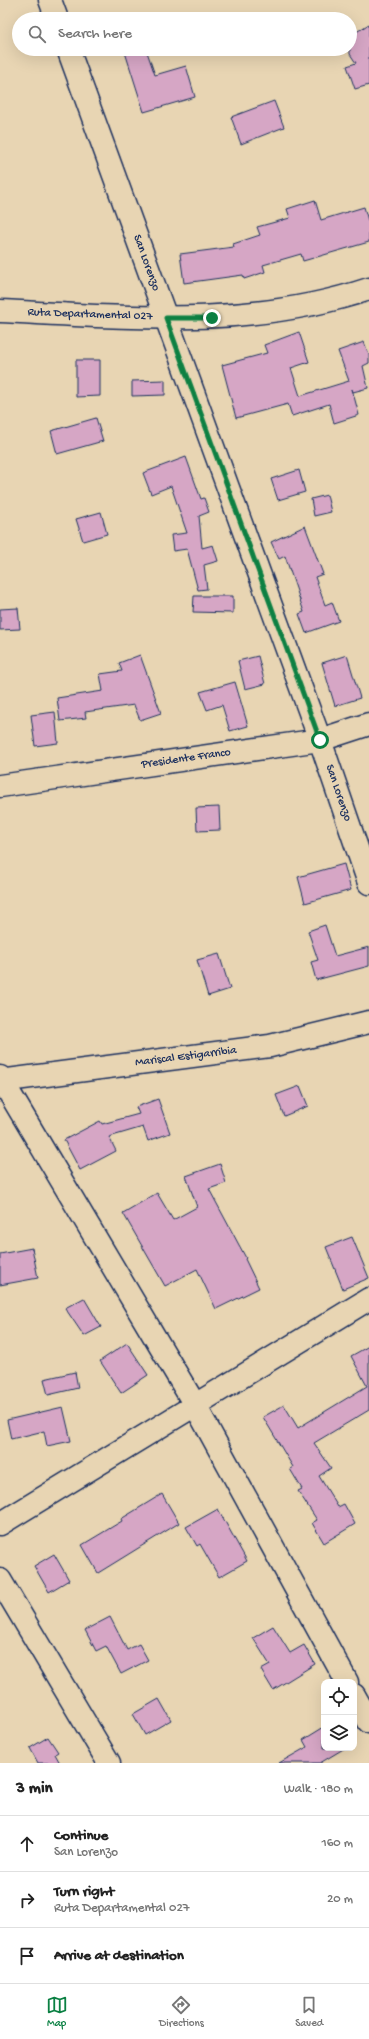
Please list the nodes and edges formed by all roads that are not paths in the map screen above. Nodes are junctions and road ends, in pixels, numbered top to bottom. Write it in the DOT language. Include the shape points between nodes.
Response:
graph roads {
  1 [pos="50,0"];
  2 [pos="54,12"];
  3 [pos="71,56"];
  4 [pos="369,289"];
  5 [pos="0,311"];
  6 [pos="166,318"];
  7 [pos="369,724"];
  8 [pos="320,740"];
  9 [pos="0,786"];
  10 [pos="369,883"];
  11 [pos="369,1022"];
  12 [pos="0,1080"];
  13 [pos="369,1298"];
  14 [pos="195,1405"];
  15 [pos="0,1524"];
  16 [pos="0,1580"];
  17 [pos="345,1679"];
  18 [pos="357,1700"];
  19 [pos="369,1722"];
  20 [pos="109,1763"];
  1 -- 2 [label="street"];
  3 -- 6 [label="street, San Lorenzo"];
  4 -- 6 [label="street, Ruta Departamental 027" via="348,296 276,310 212,318"];
  5 -- 6 [label="street, Ruta Departamental 027"];
  6 -- 8 [label="street, San Lorenzo"];
  7 -- 8 [label="street, Presidente Franco"];
  8 -- 9 [label="street, Presidente Franco"];
  8 -- 10 [label="street, San Lorenzo"];
  11 -- 12 [label="street, Mariscal Estigarribia" via="270,1046"];
  12 -- 14 [label="street"];
  13 -- 14 [label="street"];
  14 -- 15 [label="street"];
  14 -- 17 [label="street"];
  16 -- 20 [label="street"];
  18 -- 19 [label="street"];
}
